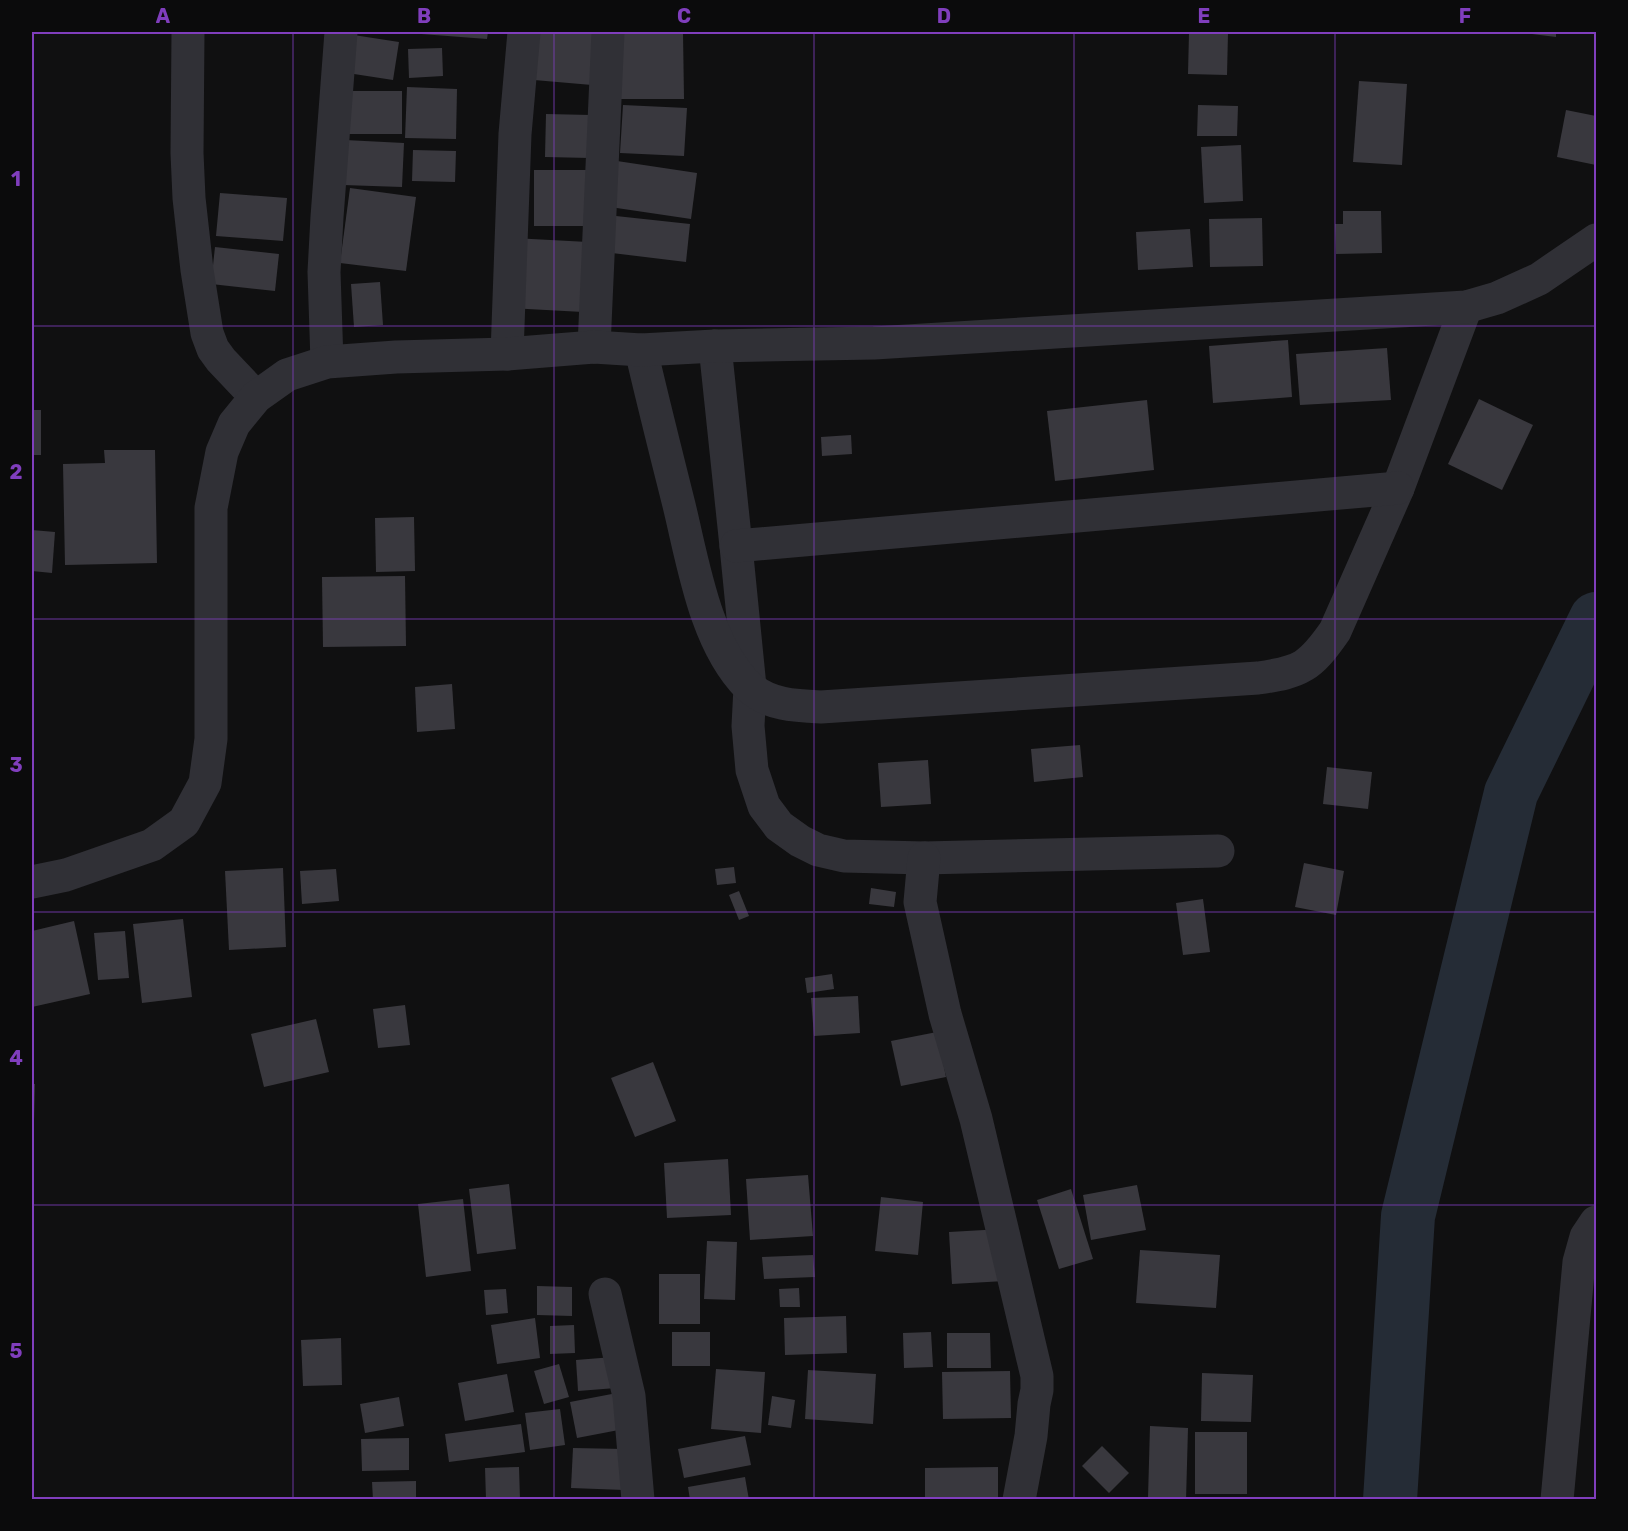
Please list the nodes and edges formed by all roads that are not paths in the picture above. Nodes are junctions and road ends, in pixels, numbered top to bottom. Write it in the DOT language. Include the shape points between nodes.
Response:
graph roads {
  1 [pos="188,32"];
  2 [pos="340,32"];
  3 [pos="524,32"];
  4 [pos="608,32"];
  5 [pos="1596,240"];
  6 [pos="1466,307"];
  7 [pos="715,346"];
  8 [pos="594,347"];
  9 [pos="641,350"];
  10 [pos="507,354"];
  11 [pos="327,362"];
  12 [pos="256,397"];
  13 [pos="1398,488"];
  14 [pos="736,546"];
  15 [pos="750,687"];
  16 [pos="1218,850"];
  17 [pos="924,858"];
  18 [pos="32,882"];
  19 [pos="1596,1222"];
  20 [pos="605,1294"];
  21 [pos="638,1500"];
  22 [pos="1019,1500"];
  23 [pos="1557,1500"];
  1 -- 12 [label="street" via="189,198 207,333 221,360"];
  2 -- 11 [label="street" via="325,261"];
  3 -- 10 [label="street" via="515,134"];
  4 -- 8 [label="street"];
  5 -- 6 [label="street" via="1539,279"];
  6 -- 7 [label="street" via="874,343"];
  6 -- 13 [label="street"];
  7 -- 9 [label="street"];
  7 -- 14 [label="street"];
  8 -- 9 [label="street"];
  8 -- 10 [label="street"];
  9 -- 15 [label="street" via="701,594 719,642"];
  10 -- 11 [label="street"];
  11 -- 12 [label="street" via="287,375"];
  12 -- 18 [label="street" via="234,424 222,452 211,508 211,739 205,783 184,822 152,845 66,875"];
  13 -- 14 [label="street"];
  13 -- 15 [label="street" via="1335,631 1305,665 1285,674 821,707 772,701"];
  14 -- 15 [label="street"];
  15 -- 17 [label="street" via="752,770 764,806 779,826 818,850 844,856"];
  16 -- 17 [label="street"];
  17 -- 22 [label="street" via="922,913 1037,1376"];
  19 -- 23 [label="street" via="1586,1237 1580,1262"];
  20 -- 21 [label="street" via="629,1396"];
}
